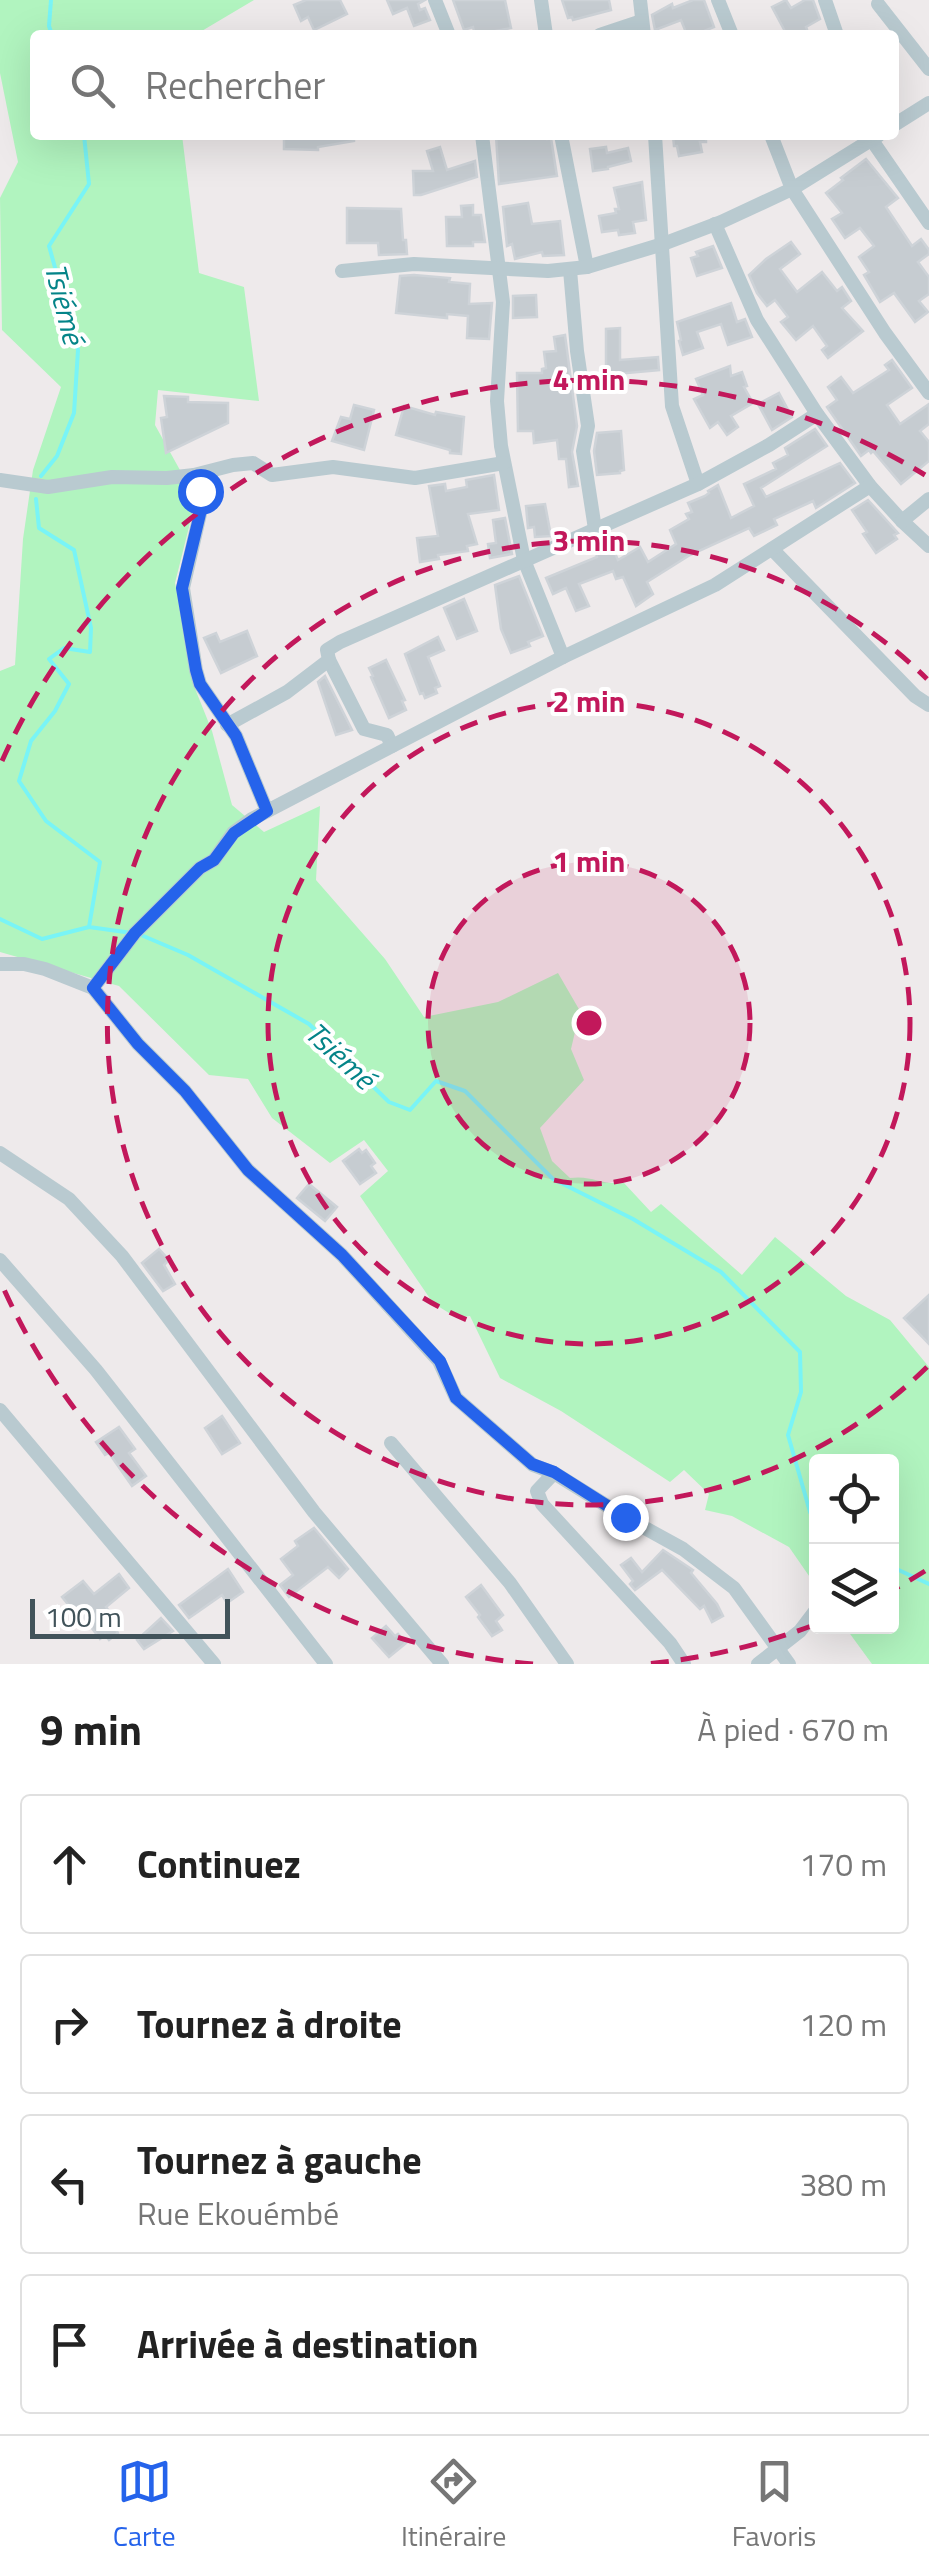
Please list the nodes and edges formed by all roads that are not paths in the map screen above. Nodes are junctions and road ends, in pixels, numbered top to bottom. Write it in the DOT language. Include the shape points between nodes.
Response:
graph roads {
  1 [pos="435,0"];
  2 [pos="541,0"];
  3 [pos="640,0"];
  4 [pos="718,0"];
  5 [pos="826,0"];
  6 [pos="878,4"];
  7 [pos="643,28"];
  8 [pos="447,30"];
  9 [pos="545,30"];
  10 [pos="730,30"];
  11 [pos="835,30"];
  12 [pos="898,30"];
  13 [pos="899,31"];
  14 [pos="929,69"];
  15 [pos="929,103"];
  16 [pos="899,122"];
  17 [pos="483,140"];
  18 [pos="562,140"];
  19 [pos="655,140"];
  20 [pos="773,140"];
  21 [pos="867,140"];
  22 [pos="874,140"];
  23 [pos="792,189"];
  24 [pos="929,223"];
  25 [pos="715,224"];
  26 [pos="663,244"];
  27 [pos="586,267"];
  28 [pos="500,270"];
  29 [pos="570,270"];
  30 [pos="342,271"];
  31 [pos="929,393"];
  32 [pos="817,414"];
  33 [pos="504,463"];
  34 [pos="194,476"];
  35 [pos="0,480"];
  36 [pos="698,484"];
  37 [pos="870,486"];
  38 [pos="929,499"];
  39 [pos="902,521"];
  40 [pos="594,529"];
  41 [pos="929,546"];
  42 [pos="772,550"];
  43 [pos="524,560"];
  44 [pos="563,657"];
  45 [pos="330,660"];
  46 [pos="929,705"];
  47 [pos="227,725"];
  48 [pos="392,746"];
  49 [pos="267,811"];
  50 [pos="0,964"];
  51 [pos="93,988"];
  52 [pos="0,1153"];
  53 [pos="0,1260"];
  54 [pos="0,1410"];
  55 [pos="391,1442"];
  56 [pos="554,1472"];
  57 [pos="809,1619"];
  58 [pos="778,1648"];
  59 [pos="214,1664"];
  60 [pos="326,1664"];
  61 [pos="442,1664"];
  62 [pos="567,1664"];
  63 [pos="684,1664"];
  64 [pos="758,1664"];
  65 [pos="789,1664"];
  1 -- 8 [label="street"];
  2 -- 9 [label="street"];
  3 -- 7 [label="street"];
  4 -- 10 [label="street"];
  5 -- 11 [label="street"];
  6 -- 12 [label="street"];
  13 -- 14 [label="street"];
  15 -- 16 [label="street"];
  17 -- 28 [label="street"];
  18 -- 27 [label="street"];
  19 -- 26 [label="street"];
  20 -- 23 [label="street"];
  21 -- 23 [label="street"];
  22 -- 24 [label="street"];
  23 -- 25 [label="street"];
  23 -- 31 [label="street"];
  25 -- 26 [label="street"];
  25 -- 32 [label="street" via="758,320"];
  26 -- 27 [label="street"];
  26 -- 36 [label="street" via="672,406"];
  27 -- 29 [label="street"];
  28 -- 29 [label="street"];
  28 -- 30 [label="street" via="414,264"];
  28 -- 33 [label="street" via="497,401"];
  29 -- 40 [label="street"];
  32 -- 36 [label="street"];
  32 -- 37 [label="street"];
  33 -- 34 [label="street" via="415,478 333,467 272,474 252,463"];
  33 -- 43 [label="street"];
  34 -- 35 [label="street" via="112,477 48,487"];
  34 -- 47 [label="street" via="200,514 182,588 200,684"];
  36 -- 40 [label="street"];
  37 -- 39 [label="street"];
  37 -- 42 [label="street"];
  38 -- 39 [label="street"];
  39 -- 41 [label="street"];
  40 -- 43 [label="street"];
  42 -- 44 [label="street"];
  42 -- 46 [label="street"];
  43 -- 44 [label="street"];
  43 -- 45 [label="street" via="340,642 327,650"];
  44 -- 48 [label="street"];
  45 -- 47 [label="street"];
  45 -- 48 [label="street" via="364,730 387,736"];
  47 -- 49 [label="street"];
  48 -- 49 [label="street"];
  49 -- 51 [label="street" via="234,833 135,933"];
  50 -- 51 [label="street" via="45,969"];
  51 -- 56 [label="street" via="248,1170 342,1255 440,1361 456,1398 532,1464"];
  52 -- 61 [label="street" via="69,1199 122,1256 314,1512"];
  53 -- 60 [label="street" via="96,1370"];
  54 -- 59 [label="street"];
  55 -- 62 [label="street" via="510,1583"];
  56 -- 58 [label="street" via="683,1549 734,1588"];
  56 -- 63 [label="street" via="537,1491 542,1504"];
  57 -- 58 [label="street"];
  58 -- 64 [label="street"];
  58 -- 65 [label="street"];
}
